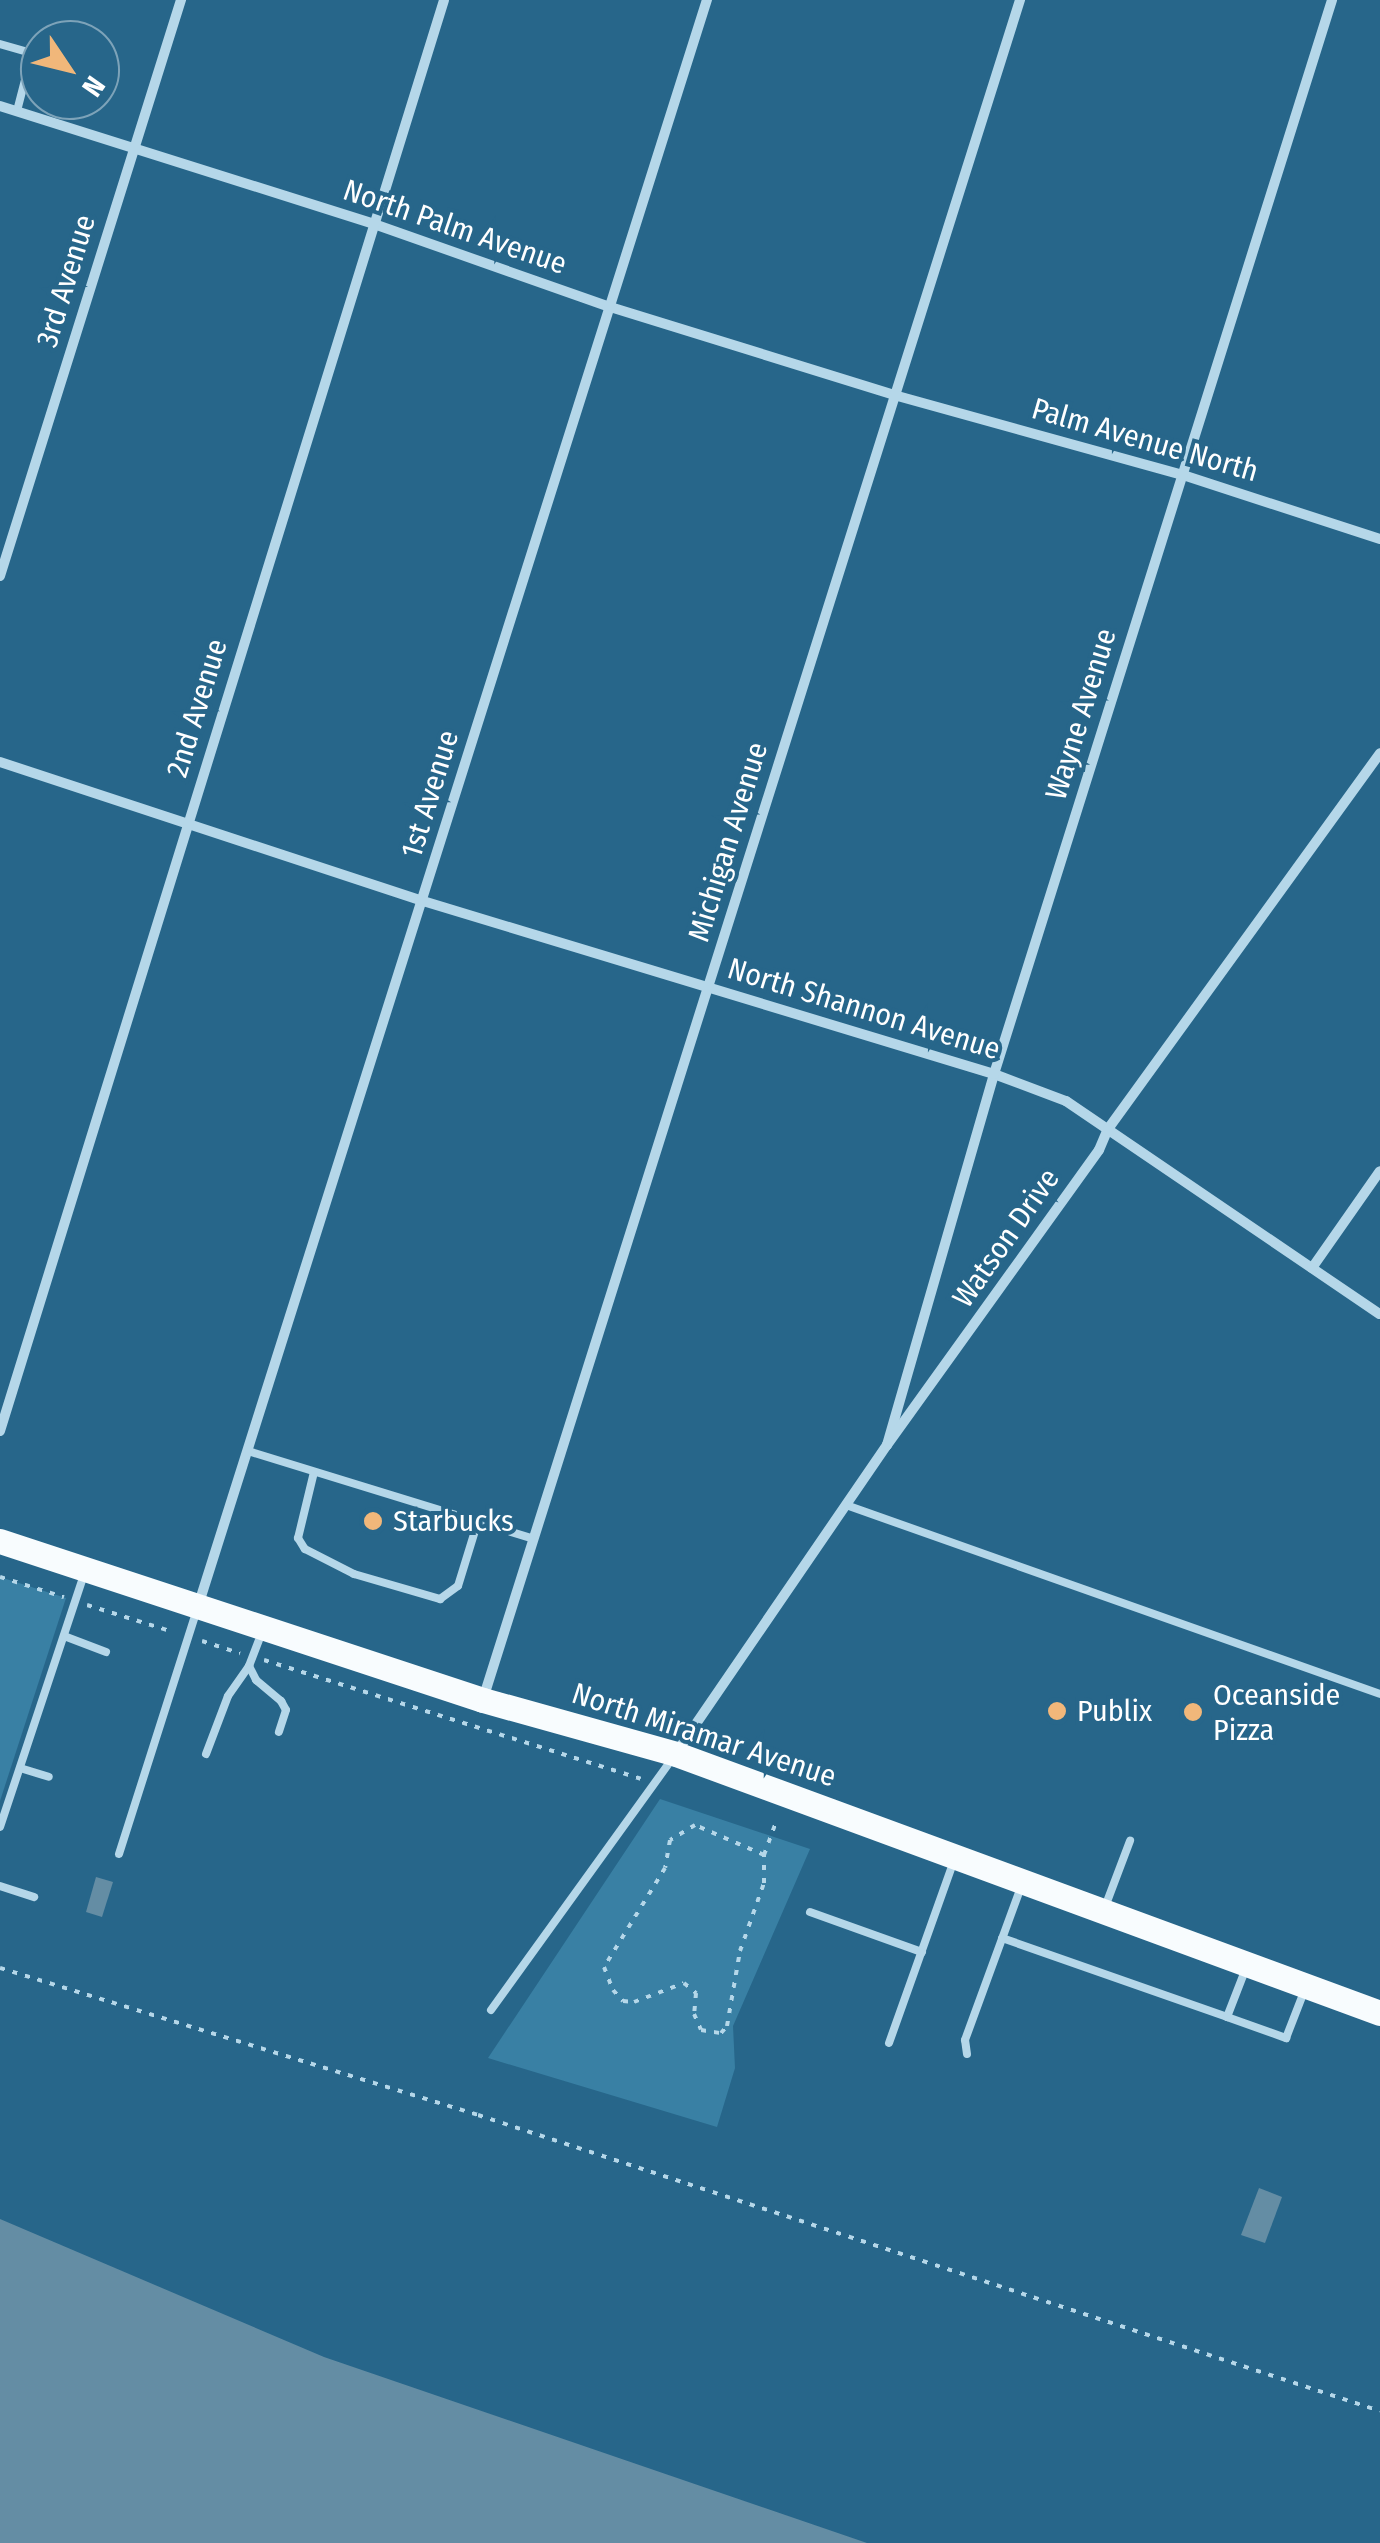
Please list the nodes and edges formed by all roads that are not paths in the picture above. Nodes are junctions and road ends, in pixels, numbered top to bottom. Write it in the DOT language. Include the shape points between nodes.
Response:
graph roads {
  1 [pos="182,0"];
  2 [pos="444,0"];
  3 [pos="708,0"];
  4 [pos="1020,0"];
  5 [pos="1332,0"];
  6 [pos="0,44"];
  7 [pos="0,106"];
  8 [pos="17,111"];
  9 [pos="134,147"];
  10 [pos="374,224"];
  11 [pos="607,306"];
  12 [pos="894,395"];
  13 [pos="1182,475"];
  14 [pos="1380,539"];
  15 [pos="0,576"];
  16 [pos="1380,753"];
  17 [pos="0,762"];
  18 [pos="187,824"];
  19 [pos="423,901"];
  20 [pos="708,988"];
  21 [pos="994,1074"];
  22 [pos="1108,1129"];
  23 [pos="1380,1171"];
  24 [pos="1312,1268"];
  25 [pos="1380,1314"];
  26 [pos="0,1381"];
  27 [pos="14,1386"];
  28 [pos="0,1431"];
  29 [pos="887,1445"];
  30 [pos="248,1451"];
  31 [pos="314,1472"];
  32 [pos="846,1505"];
  33 [pos="478,1521"];
  34 [pos="534,1539"];
  35 [pos="0,1541"];
  36 [pos="86,1568"];
  37 [pos="199,1603"];
  38 [pos="264,1625"];
  39 [pos="64,1636"];
  40 [pos="106,1652"];
  41 [pos="251,1661"];
  42 [pos="1380,1694"];
  43 [pos="483,1700"];
  44 [pos="280,1732"];
  45 [pos="206,1754"];
  46 [pos="676,1754"];
  47 [pos="20,1768"];
  48 [pos="49,1777"];
  49 [pos="0,1828"];
  50 [pos="1130,1841"];
  51 [pos="118,1854"];
  52 [pos="956,1856"];
  53 [pos="1023,1880"];
  54 [pos="0,1886"];
  55 [pos="34,1897"];
  56 [pos="1104,1910"];
  57 [pos="810,1912"];
  58 [pos="1002,1938"];
  59 [pos="922,1952"];
  60 [pos="1248,1963"];
  61 [pos="1306,1985"];
  62 [pos="491,2010"];
  63 [pos="1380,2013"];
  64 [pos="1227,2017"];
  65 [pos="889,2043"];
  66 [pos="967,2054"];
  1 -- 9 [label="street, 3rd Avenue"];
  2 -- 10 [label="street, 2nd Avenue"];
  3 -- 11 [label="street, 1st Avenue"];
  4 -- 12 [label="street, Michigan Avenue"];
  5 -- 13 [label="street, Wayne Avenue"];
  6 -- 8 [label="lane" via="32,53"];
  7 -- 8 [label="street, North Palm Avenue"];
  8 -- 9 [label="street, North Palm Avenue"];
  9 -- 10 [label="street, North Palm Avenue"];
  9 -- 15 [label="street, 3rd Avenue"];
  10 -- 11 [label="street, North Palm Avenue"];
  10 -- 18 [label="street, 2nd Avenue"];
  11 -- 12 [label="street, North Palm Avenue"];
  11 -- 19 [label="street, 1st Avenue"];
  12 -- 13 [label="street, Palm Avenue North"];
  12 -- 20 [label="street, Michigan Avenue"];
  13 -- 14 [label="street, Palm Avenue North"];
  13 -- 21 [label="street, Wayne Avenue"];
  16 -- 22 [label="street, Watson Drive"];
  17 -- 18 [label="street, North Shannon Avenue"];
  18 -- 19 [label="street, North Shannon Avenue"];
  18 -- 27 [label="street, 2nd Avenue"];
  19 -- 20 [label="street, North Shannon Avenue"];
  19 -- 30 [label="street, 1st Avenue"];
  20 -- 21 [label="street, North Shannon Avenue"];
  20 -- 34 [label="street, Michigan Avenue"];
  21 -- 22 [label="street, North Shannon Avenue" via="1066,1102"];
  21 -- 29 [label="street, Wayne Avenue"];
  22 -- 24 [label="street, North Shannon Avenue"];
  22 -- 29 [label="street, Watson Drive"];
  23 -- 24 [label="street"];
  24 -- 25 [label="street, North Shannon Avenue"];
  26 -- 27 [label="lane"];
  27 -- 28 [label="street, 2nd Avenue"];
  29 -- 32 [label="street, Watson Drive"];
  30 -- 31 [label="lane"];
  30 -- 37 [label="street, 1st Avenue"];
  31 -- 33 [label="lane"];
  31 -- 33 [label="lane" via="298,1538 306,1549 371,1579 440,1599 458,1586"];
  32 -- 42 [label="lane"];
  32 -- 46 [label="street, Watson Drive"];
  33 -- 34 [label="lane"];
  34 -- 43 [label="street, Michigan Avenue"];
  35 -- 36 [label="main road, North Miramar Avenue"];
  36 -- 37 [label="main road, North Miramar Avenue"];
  36 -- 39 [label="lane"];
  37 -- 38 [label="main road, North Miramar Avenue"];
  37 -- 51 [label="lane"];
  38 -- 41 [label="lane"];
  38 -- 43 [label="main road, North Miramar Avenue"];
  39 -- 40 [label="lane"];
  39 -- 47 [label="lane"];
  41 -- 44 [label="lane" via="256,1680 286,1710"];
  41 -- 45 [label="lane" via="228,1696"];
  43 -- 46 [label="main road, North Miramar Avenue"];
  46 -- 52 [label="main road, North Miramar Avenue"];
  46 -- 62 [label="lane"];
  47 -- 48 [label="lane"];
  47 -- 49 [label="lane"];
  50 -- 56 [label="lane"];
  52 -- 53 [label="main road, North Miramar Avenue"];
  52 -- 59 [label="lane"];
  53 -- 56 [label="main road, North Miramar Avenue"];
  53 -- 58 [label="lane"];
  54 -- 55 [label="lane"];
  56 -- 60 [label="main road, North Miramar Avenue"];
  57 -- 59 [label="lane"];
  58 -- 64 [label="lane"];
  58 -- 66 [label="lane" via="965,2040"];
  59 -- 65 [label="lane"];
  60 -- 61 [label="main road, North Miramar Avenue"];
  60 -- 64 [label="lane"];
  61 -- 63 [label="main road, North Miramar Avenue"];
  61 -- 64 [label="lane" via="1286,2038"];
}
